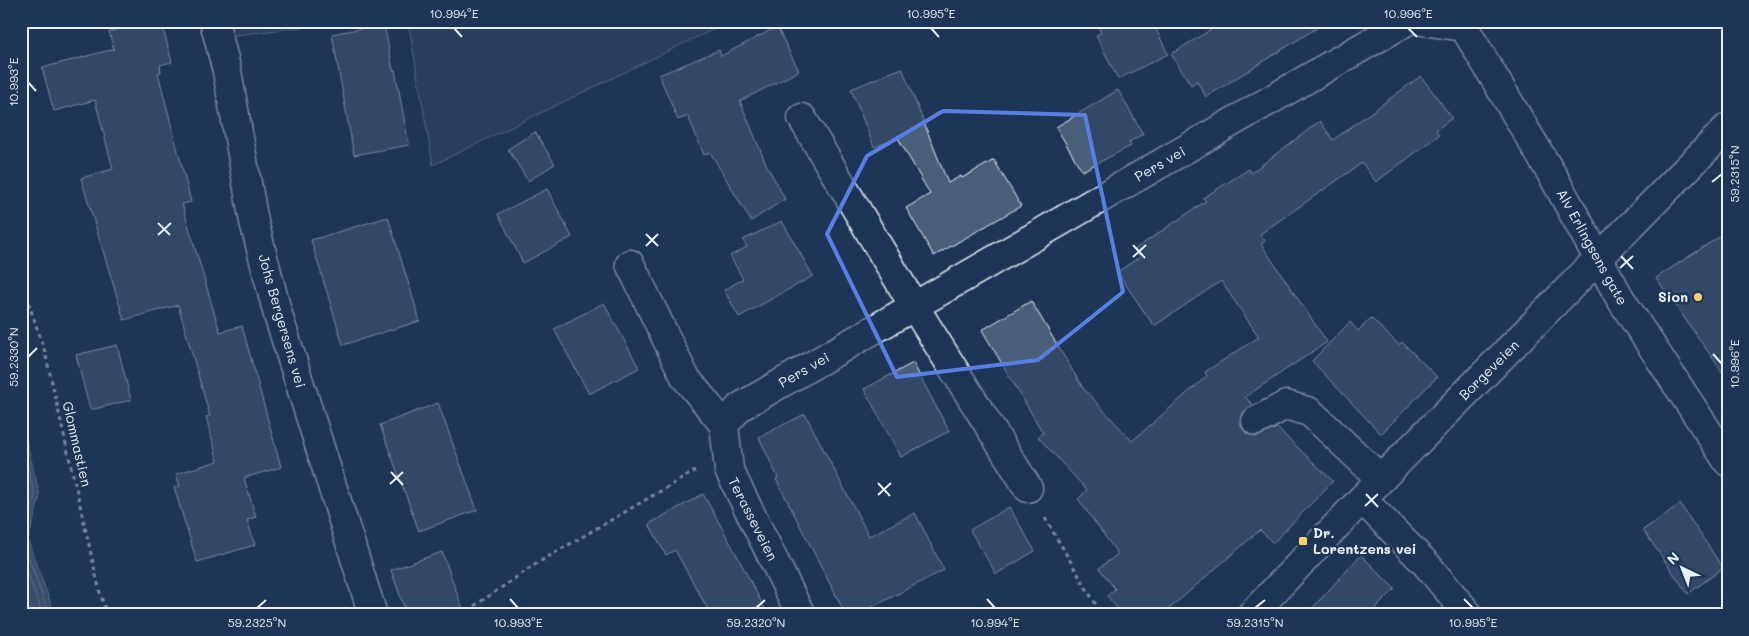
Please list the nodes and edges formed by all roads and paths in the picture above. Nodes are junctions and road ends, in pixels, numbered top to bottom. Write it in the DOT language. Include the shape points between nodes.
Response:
graph roads {
  1 [pos="214,21"];
  2 [pos="1407,21"];
  3 [pos="1422,21"];
  4 [pos="1464,24"];
  5 [pos="802,118"];
  6 [pos="1728,128"];
  7 [pos="1598,259"];
  8 [pos="630,264"];
  9 [pos="21,280"];
  10 [pos="914,306"];
  11 [pos="1256,422"];
  12 [pos="724,425"];
  13 [pos="727,452"];
  14 [pos="1728,462"];
  15 [pos="1381,479"];
  16 [pos="1028,488"];
  17 [pos="1362,499"];
  18 [pos="107,615"];
  19 [pos="373,615"];
  20 [pos="461,615"];
  21 [pos="801,615"];
  22 [pos="1102,615"];
  23 [pos="1251,615"];
  24 [pos="1469,615"];
  1 -- 19 [label="street, Johs Bergersens vei" via="227,70 254,222 276,305"];
  2 -- 10 [label="street, Pers vei"];
  3 -- 4 [label="street"];
  4 -- 7 [label="street, Alv Erlingsens gate"];
  5 -- 10 [label="street"];
  6 -- 7 [label="street, Borgeveien"];
  7 -- 14 [label="street, Alv Erlingsens gate" via="1620,298"];
  7 -- 15 [label="street, Borgeveien"];
  8 -- 12 [label="street" via="685,377"];
  9 -- 18 [label="path, Glommastien" via="45,352"];
  10 -- 12 [label="street, Pers vei" via="740,407"];
  10 -- 16 [label="street"];
  11 -- 15 [label="street" via="1286,405 1310,412"];
  12 -- 13 [label="street, Terasseveien"];
  13 -- 20 [label="path" via="539,562"];
  13 -- 21 [label="street, Terasseveien" via="729,470"];
  15 -- 17 [label="street, Borgeveien"];
  16 -- 22 [label="path"];
  17 -- 23 [label="street, Borgeveien"];
  17 -- 24 [label="street" via="1426,564"];
}
